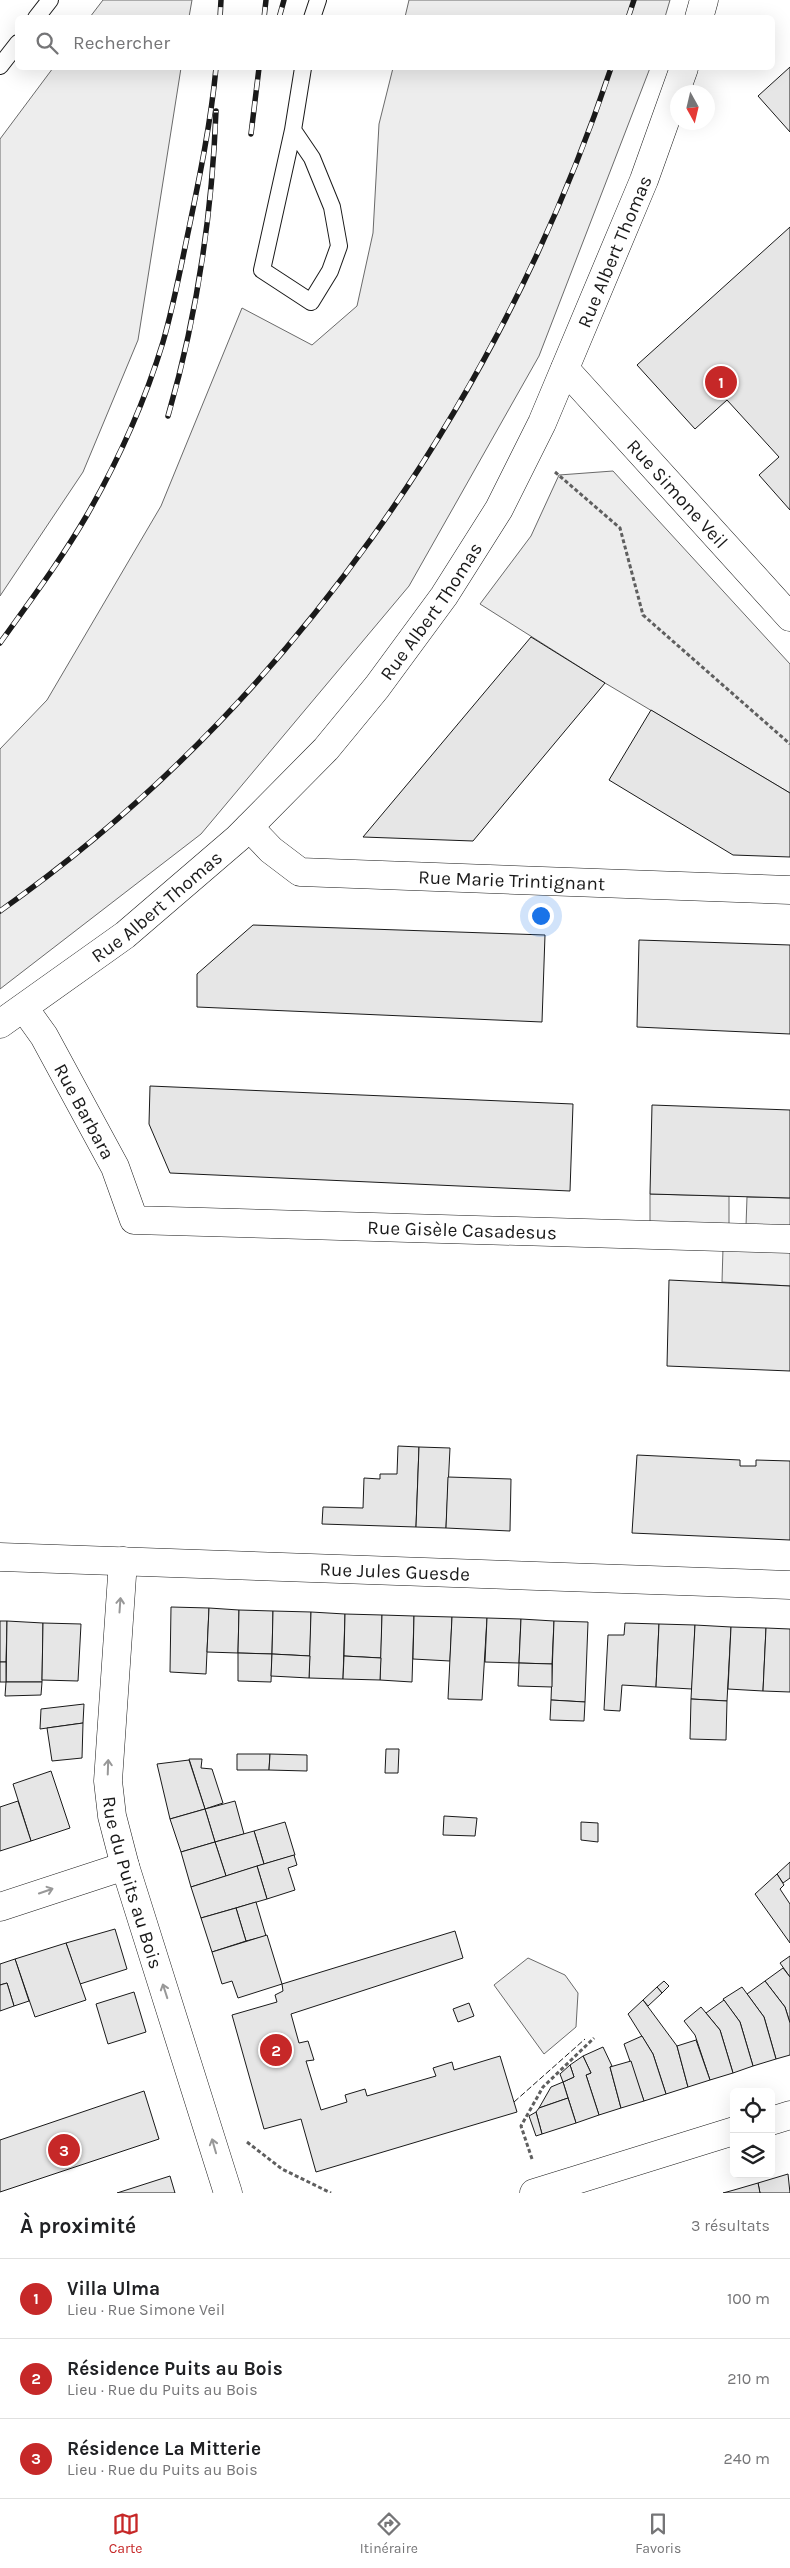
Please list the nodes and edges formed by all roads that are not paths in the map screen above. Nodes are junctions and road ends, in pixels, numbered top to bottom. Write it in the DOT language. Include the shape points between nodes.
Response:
graph roads {
  1 [pos="50,0"];
  2 [pos="318,0"];
  3 [pos="704,0"];
  4 [pos="38,15"];
  5 [pos="313,15"];
  6 [pos="700,15"];
  7 [pos="15,47"];
  8 [pos="0,66"];
  9 [pos="303,70"];
  10 [pos="683,70"];
  11 [pos="293,130"];
  12 [pos="565,369"];
  13 [pos="790,617"];
  14 [pos="249,828"];
  15 [pos="790,890"];
  16 [pos="24,1008"];
  17 [pos="0,1024"];
  18 [pos="134,1220"];
  19 [pos="790,1239"];
  20 [pos="0,1557"];
  21 [pos="123,1561"];
  22 [pos="790,1585"];
  23 [pos="124,1866"];
  24 [pos="0,1907"];
  25 [pos="790,2115"];
  26 [pos="775,2119"];
  27 [pos="730,2132"];
  28 [pos="552,2190"];
  29 [pos="228,2193"];
  1 -- 4 [label="lane"];
  2 -- 5 [label="lane"];
  3 -- 6 [label="street"];
  7 -- 8 [label="lane"];
  9 -- 11 [label="lane"];
  10 -- 12 [label="street, Rue Albert Thomas" via="644,180"];
  11 -- 11 [label="lane" via="262,270 311,302 330,271 338,246 332,207 312,158"];
  12 -- 13 [label="street, Rue Simone Veil"];
  12 -- 14 [label="street, Rue Albert Thomas" via="529,450 483,537 400,656 326,749"];
  14 -- 15 [label="street, Rue Marie Trintignant" via="300,872"];
  14 -- 16 [label="street, Rue Albert Thomas" via="125,935"];
  16 -- 17 [label="street, Rue Albert Thomas"];
  16 -- 18 [label="street, Rue Barbara" via="44,1036 115,1167"];
  18 -- 19 [label="street, Rue Gisèle Casadesus"];
  20 -- 21 [label="street, Rue Jules Guesde"];
  21 -- 22 [label="street, Rue Jules Guesde"];
  23 -- 21 [label="street, Rue du Puits au Bois, one-way" via="112,1816 108,1781"];
  24 -- 23 [label="street, one-way"];
  29 -- 23 [label="street, Rue du Puits au Bois, one-way"];
  25 -- 26 [label="street"];
  27 -- 28 [label="street"];
}
